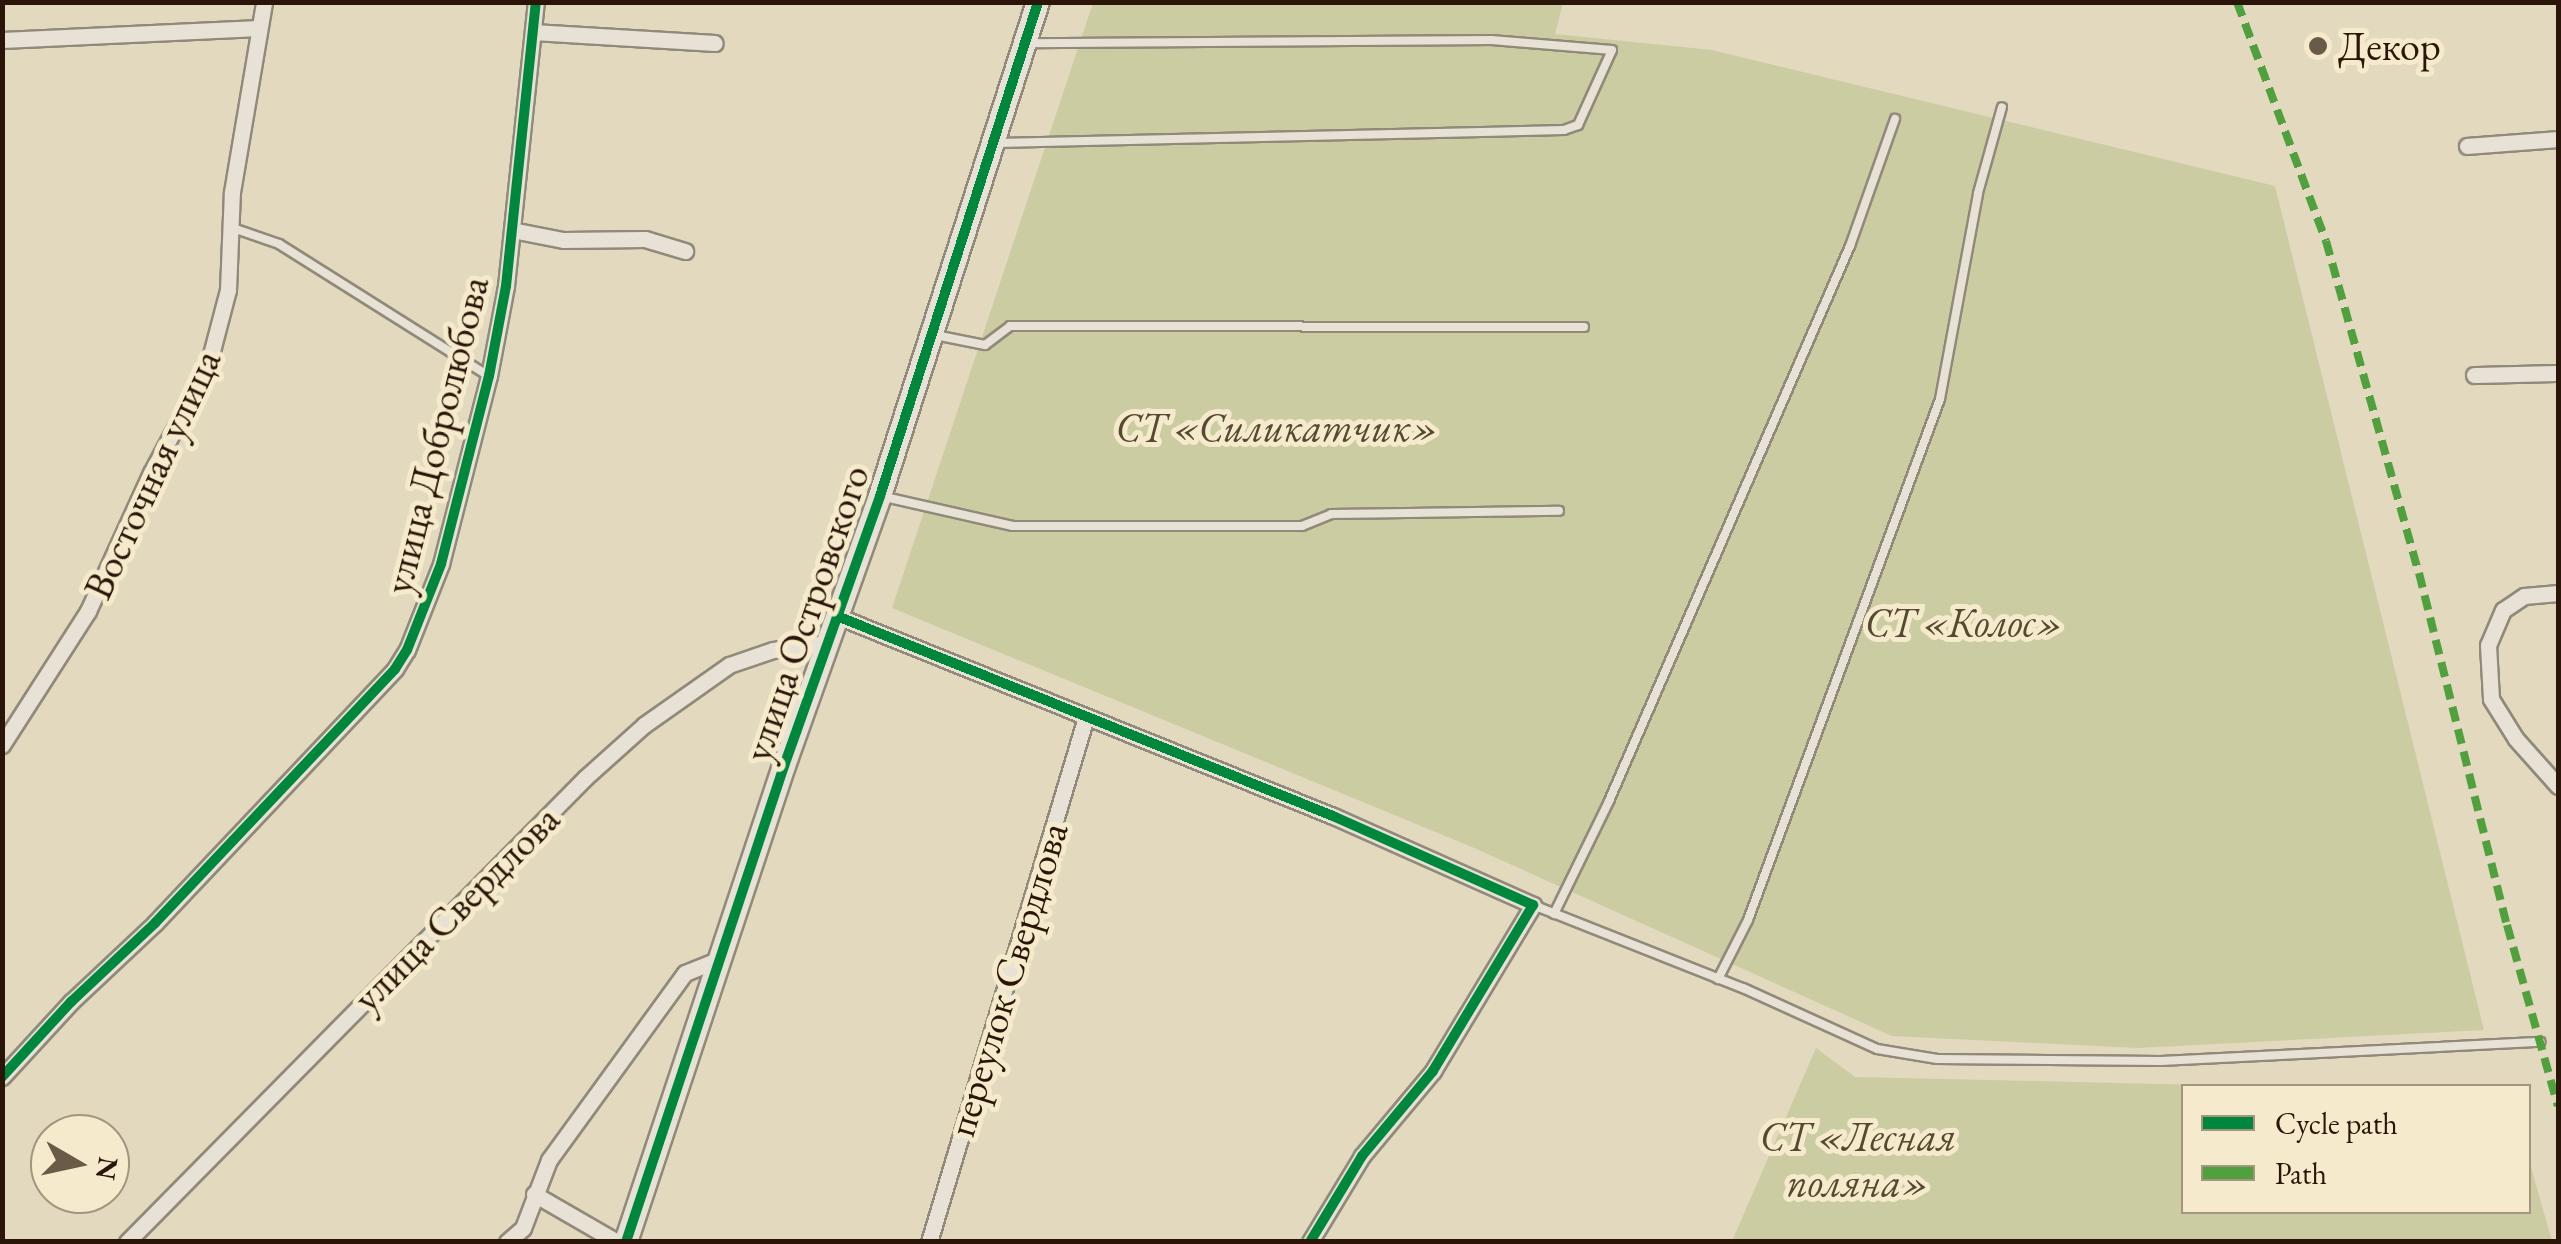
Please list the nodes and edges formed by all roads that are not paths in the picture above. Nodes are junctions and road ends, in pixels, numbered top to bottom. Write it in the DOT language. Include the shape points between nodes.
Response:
graph roads {
  1 [pos="264,2"];
  2 [pos="536,2"];
  3 [pos="1038,2"];
  4 [pos="259,28"];
  5 [pos="534,32"];
  6 [pos="2,40"];
  7 [pos="715,43"];
  8 [pos="1025,43"];
  9 [pos="2002,107"];
  10 [pos="1895,119"];
  11 [pos="2558,139"];
  12 [pos="993,143"];
  13 [pos="2468,146"];
  14 [pos="228,227"];
  15 [pos="512,230"];
  16 [pos="685,251"];
  17 [pos="1584,327"];
  18 [pos="932,334"];
  19 [pos="2558,372"];
  20 [pos="2474,375"];
  21 [pos="489,376"];
  22 [pos="880,496"];
  23 [pos="1559,511"];
  24 [pos="2558,593"];
  25 [pos="837,616"];
  26 [pos="828,643"];
  27 [pos="1086,717"];
  28 [pos="2,745"];
  29 [pos="2558,786"];
  30 [pos="1533,906"];
  31 [pos="1554,914"];
  32 [pos="719,959"];
  33 [pos="1718,978"];
  34 [pos="2541,1042"];
  35 [pos="2,1077"];
  36 [pos="534,1194"];
  37 [pos="127,1242"];
  38 [pos="507,1242"];
  39 [pos="617,1242"];
  40 [pos="626,1242"];
  41 [pos="929,1242"];
  42 [pos="1310,1242"];
  1 -- 4 [label="street, Восточная улица"];
  2 -- 5 [label="street, улица Добролюбова"];
  3 -- 8 [label="street, улица Островского"];
  4 -- 6 [label="street"];
  4 -- 14 [label="street, Восточная улица"];
  5 -- 7 [label="street"];
  5 -- 15 [label="street, улица Добролюбова"];
  8 -- 12 [label="street, улица Островского"];
  8 -- 12 [label="lane" via="1491,40 1612,50 1578,125 1564,130"];
  9 -- 33 [label="lane" via="1978,193 1940,399 1748,920"];
  10 -- 31 [label="lane" via="1850,246"];
  11 -- 13 [label="street"];
  12 -- 18 [label="street, улица Островского"];
  14 -- 21 [label="lane" via="280,244"];
  14 -- 28 [label="street, Восточная улица" via="228,290 208,366 88,611"];
  15 -- 16 [label="street" via="563,240 645,239"];
  15 -- 21 [label="street, улица Добролюбова"];
  17 -- 18 [label="lane" via="1010,326 985,345"];
  18 -- 22 [label="street, улица Островского"];
  19 -- 20 [label="street"];
  21 -- 35 [label="street, улица Добролюбова" via="442,564 395,669"];
  22 -- 23 [label="lane" via="1013,526 1302,526 1331,514"];
  22 -- 25 [label="street, улица Островского"];
  24 -- 29 [label="street" via="2524,596 2503,610 2488,645 2491,699"];
  25 -- 26 [label="street, улица Островского"];
  25 -- 27 [label="street"];
  26 -- 32 [label="street, улица Островского"];
  26 -- 37 [label="street, улица Свердлова" via="772,650 729,665 644,725"];
  27 -- 30 [label="street" via="1334,816"];
  27 -- 41 [label="street, переулок Свердлова"];
  30 -- 31 [label="lane"];
  30 -- 42 [label="street" via="1434,1071 1362,1156"];
  31 -- 33 [label="lane"];
  32 -- 36 [label="street" via="684,972 548,1160"];
  32 -- 40 [label="street, улица Островского"];
  33 -- 34 [label="lane" via="1877,1048 1938,1060 2161,1061"];
  36 -- 38 [label="street" via="523,1228"];
  36 -- 39 [label="street"];
}
